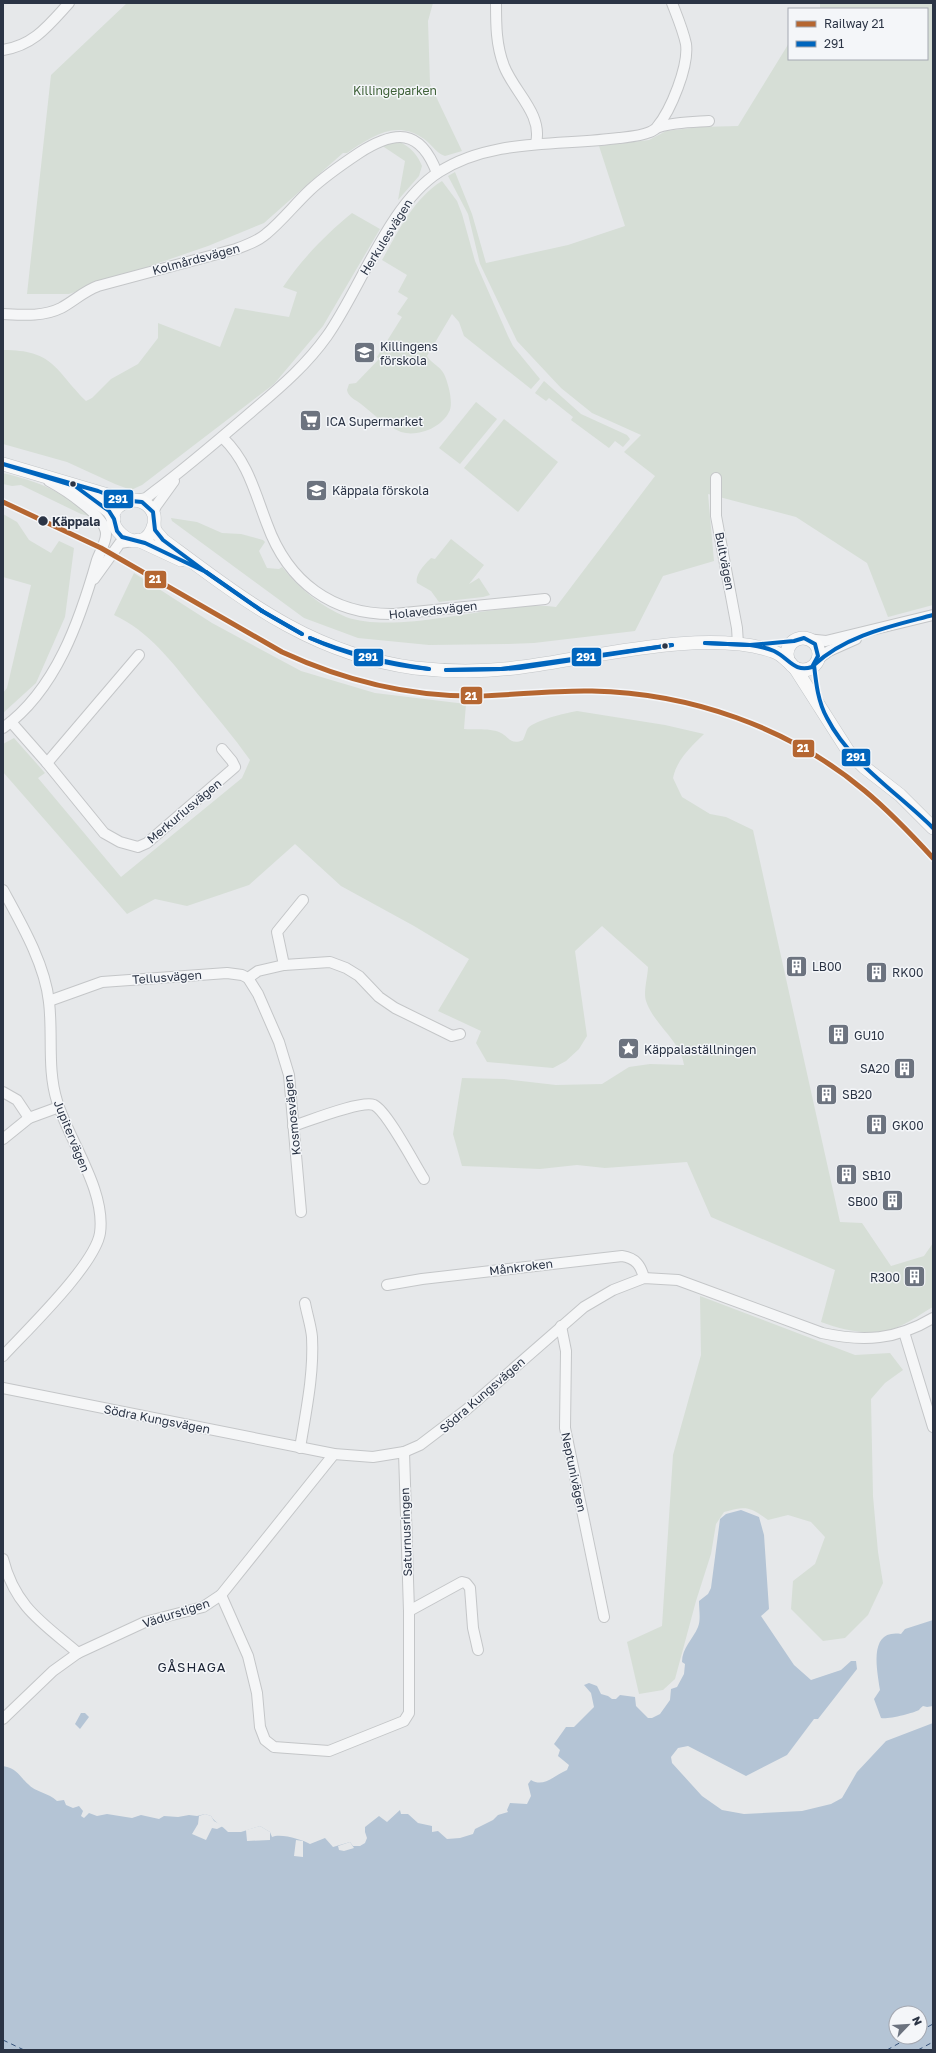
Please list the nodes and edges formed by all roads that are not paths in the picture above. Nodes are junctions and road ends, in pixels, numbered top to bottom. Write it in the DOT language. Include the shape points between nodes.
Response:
graph roads {
  1 [pos="68,3"];
  2 [pos="496,3"];
  3 [pos="672,3"];
  4 [pos="3,50"];
  5 [pos="708,121"];
  6 [pos="657,127"];
  7 [pos="536,143"];
  8 [pos="437,173"];
  9 [pos="3,314"];
  10 [pos="223,438"];
  11 [pos="3,464"];
  12 [pos="182,471"];
  13 [pos="33,473"];
  14 [pos="716,478"];
  15 [pos="75,486"];
  16 [pos="132,501"];
  17 [pos="154,518"];
  18 [pos="114,521"];
  19 [pos="106,534"];
  20 [pos="135,540"];
  21 [pos="206,572"];
  22 [pos="91,584"];
  23 [pos="545,599"];
  24 [pos="933,615"];
  25 [pos="893,626"];
  26 [pos="800,640"];
  27 [pos="744,644"];
  28 [pos="139,655"];
  29 [pos="816,662"];
  30 [pos="793,666"];
  31 [pos="824,714"];
  32 [pos="7,725"];
  33 [pos="222,749"];
  34 [pos="47,763"];
  35 [pos="933,828"];
  36 [pos="3,890"];
  37 [pos="303,900"];
  38 [pos="284,965"];
  39 [pos="248,978"];
  40 [pos="49,1001"];
  41 [pos="460,1034"];
  42 [pos="3,1092"];
  43 [pos="59,1107"];
  44 [pos="29,1118"];
  45 [pos="293,1126"];
  46 [pos="3,1139"];
  47 [pos="424,1179"];
  48 [pos="301,1212"];
  49 [pos="644,1278"];
  50 [pos="387,1285"];
  51 [pos="305,1303"];
  52 [pos="933,1318"];
  53 [pos="560,1326"];
  54 [pos="904,1332"];
  55 [pos="3,1356"];
  56 [pos="3,1388"];
  57 [pos="933,1427"];
  58 [pos="300,1448"];
  59 [pos="404,1452"];
  60 [pos="334,1454"];
  61 [pos="3,1559"];
  62 [pos="221,1595"];
  63 [pos="409,1611"];
  64 [pos="604,1617"];
  65 [pos="478,1650"];
  66 [pos="78,1653"];
  67 [pos="3,1719"];
  1 -- 4 [label="street" via="29,42"];
  2 -- 7 [label="street" via="496,38 504,67 534,118 538,129"];
  3 -- 6 [label="street" via="686,49 679,83 670,107"];
  5 -- 6 [label="street, Herkulesvägen"];
  6 -- 7 [label="street, Herkulesvägen" via="644,134 619,138"];
  7 -- 8 [label="street, Herkulesvägen" via="483,152"];
  8 -- 9 [label="street, Kolmårdsvägen" via="432,159 423,147 405,137 388,138 368,147 336,168 270,230 250,243 98,286 61,308 43,314"];
  8 -- 10 [label="street, Herkulesvägen" via="415,191 407,202 335,323 307,362 289,381"];
  10 -- 12 [label="street, Herkulesvägen"];
  10 -- 23 [label="street, Holavedsvägen" via="244,464 272,538 286,564 309,588 336,603 369,613 394,614"];
  11 -- 13 [label="main road"];
  12 -- 16 [label="street, Herkulesvägen" via="146,498"];
  12 -- 17 [label="street, Herkulesvägen" via="156,506"];
  13 -- 15 [label="main road"];
  13 -- 19 [label="street" via="54,483 83,504 100,521"];
  14 -- 27 [label="street, Bultvägen" via="716,516 737,628"];
  15 -- 16 [label="main road"];
  15 -- 18 [label="main road" via="109,511"];
  16 -- 17 [label="main road" via="148,505"];
  16 -- 18 [label="main road" via="119,507"];
  17 -- 20 [label="main road" via="148,535"];
  17 -- 21 [label="main road" via="155,530 163,540"];
  18 -- 19 [label="street"];
  18 -- 20 [label="main road" via="120,535"];
  19 -- 22 [label="street"];
  20 -- 21 [label="main road"];
  20 -- 22 [label="street" via="120,543"];
  21 -- 27 [label="main road" via="275,620 306,636 361,656 414,668 457,671 520,668 676,644"];
  22 -- 32 [label="street" via="57,664 39,691"];
  24 -- 25 [label="street"];
  25 -- 26 [label="street" via="826,641"];
  25 -- 29 [label="street" via="850,642"];
  26 -- 27 [label="main road"];
  26 -- 29 [label="main road" via="813,642 817,647"];
  26 -- 30 [label="main road" via="789,646 787,653"];
  27 -- 30 [label="main road" via="773,651"];
  28 -- 34 [label="street"];
  29 -- 30 [label="main road" via="806,670"];
  29 -- 31 [label="main road" via="815,684"];
  30 -- 31 [label="main road"];
  31 -- 35 [label="main road" via="848,751 900,795"];
  32 -- 34 [label="street, Merkuriusvägen"];
  33 -- 34 [label="street, Merkuriusvägen" via="235,767 147,843 138,847 120,842 104,832"];
  36 -- 40 [label="street, Jupitervägen" via="24,929 41,971"];
  37 -- 38 [label="street" via="277,932"];
  38 -- 39 [label="street" via="258,971"];
  38 -- 41 [label="street" via="330,962 346,968 359,976 379,997 395,1008 452,1036"];
  39 -- 40 [label="street, Tellusvägen" via="226,973 102,982"];
  39 -- 45 [label="street, Kosmosvägen" via="258,994 279,1042 289,1075"];
  40 -- 43 [label="street, Jupitervägen" via="50,1069"];
  42 -- 44 [label="street" via="17,1100"];
  43 -- 44 [label="street"];
  43 -- 55 [label="street, Jupitervägen" via="93,1188 100,1234 89,1257 73,1279"];
  44 -- 46 [label="street"];
  45 -- 47 [label="street" via="358,1105 373,1105 384,1113"];
  45 -- 48 [label="street, Kosmosvägen"];
  49 -- 50 [label="street, Månkroken" via="638,1263 634,1259 622,1256"];
  49 -- 53 [label="street, Södra Kungsvägen" via="601,1296"];
  49 -- 54 [label="street, Södra Kungsvägen" via="678,1280 822,1333 841,1337 870,1339"];
  51 -- 58 [label="street" via="312,1354 309,1394"];
  52 -- 54 [label="street, Södra Kungsvägen"];
  53 -- 59 [label="street, Södra Kungsvägen" via="439,1433 420,1446"];
  53 -- 64 [label="street, Neptunivägen" via="566,1351 565,1428"];
  54 -- 57 [label="street"];
  56 -- 58 [label="street, Södra Kungsvägen"];
  58 -- 60 [label="street, Södra Kungsvägen"];
  59 -- 60 [label="street, Södra Kungsvägen" via="373,1457"];
  59 -- 63 [label="street, Saturnusringen"];
  60 -- 62 [label="street, Vädurstigen"];
  61 -- 66 [label="street" via="21,1602"];
  62 -- 63 [label="street, Saturnusringen" via="248,1656 257,1693 260,1727 265,1740 274,1747 287,1749 329,1751 404,1721 409,1713"];
  62 -- 66 [label="street, Vädurstigen" via="203,1607 145,1622"];
  63 -- 65 [label="street" via="462,1582 466,1583 470,1588 473,1628"];
  66 -- 67 [label="street, Vädurstigen" via="53,1671"];
}
